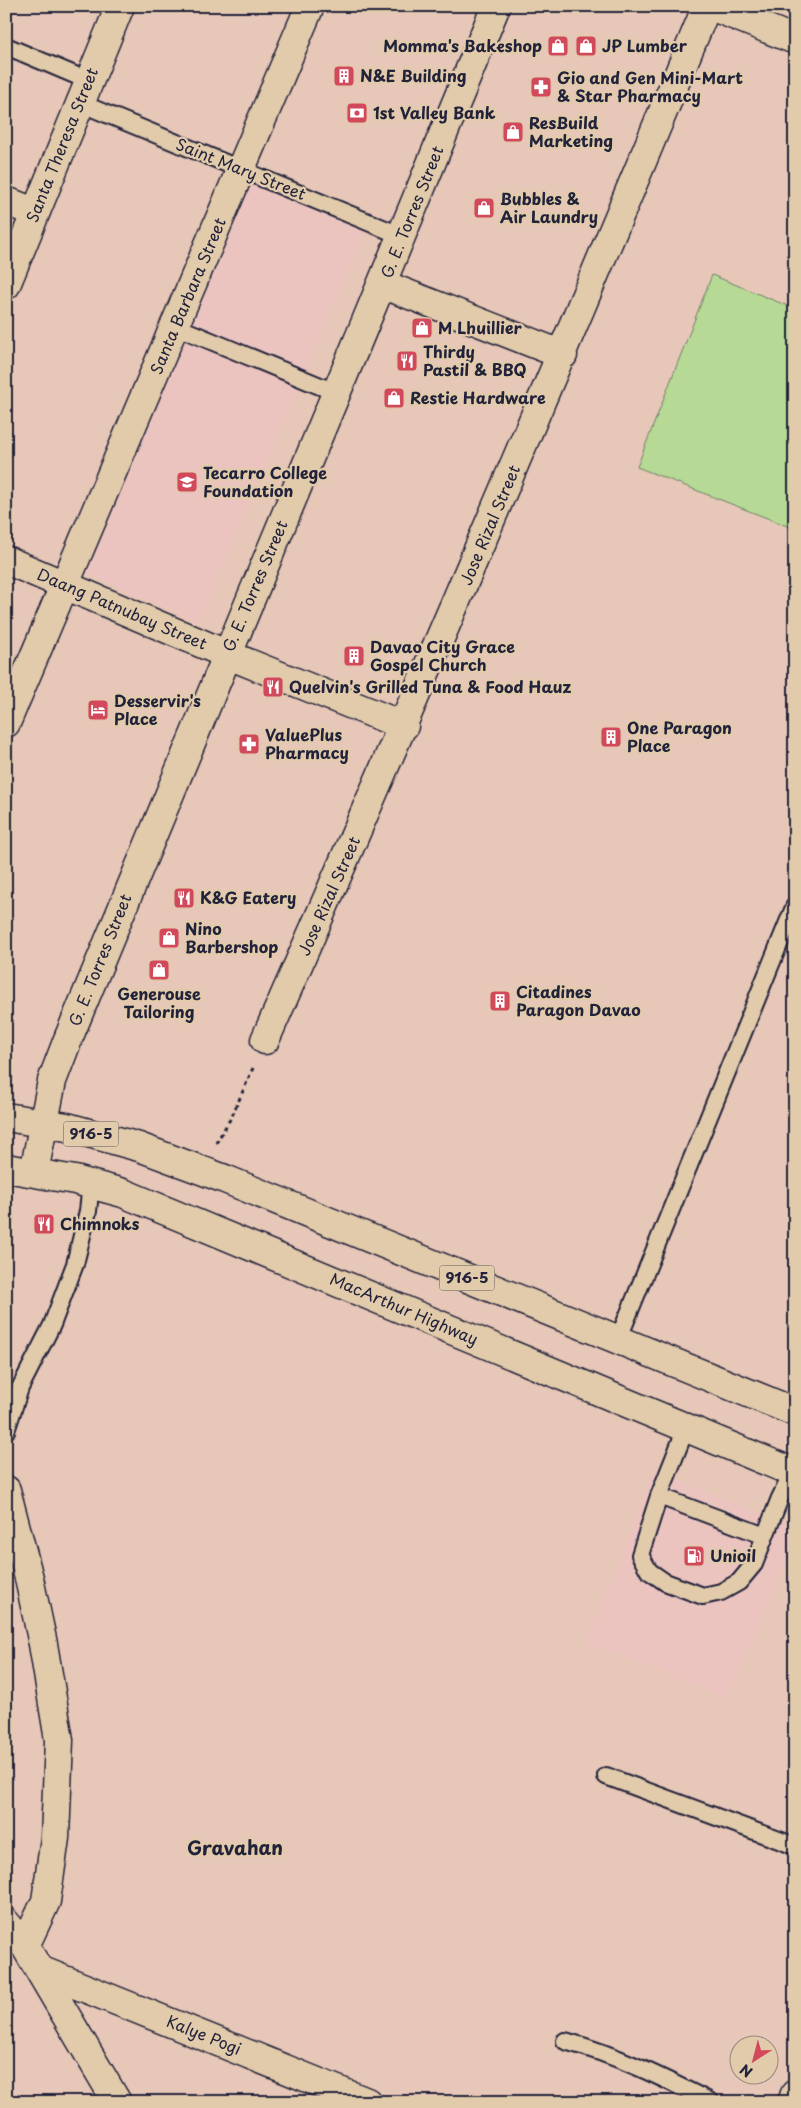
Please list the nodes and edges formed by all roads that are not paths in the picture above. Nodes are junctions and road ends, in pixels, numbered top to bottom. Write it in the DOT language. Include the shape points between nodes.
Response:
graph roads {
  1 [pos="120,6"];
  2 [pos="310,6"];
  3 [pos="496,6"];
  4 [pos="707,6"];
  5 [pos="711,6"];
  6 [pos="795,40"];
  7 [pos="6,46"];
  8 [pos="84,92"];
  9 [pos="241,169"];
  10 [pos="6,201"];
  11 [pos="34,212"];
  12 [pos="402,236"];
  13 [pos="382,284"];
  14 [pos="6,285"];
  15 [pos="175,326"];
  16 [pos="562,354"];
  17 [pos="337,393"];
  18 [pos="6,560"];
  19 [pos="64,585"];
  20 [pos="226,654"];
  21 [pos="6,722"];
  22 [pos="404,726"];
  23 [pos="795,905"];
  24 [pos="265,1040"];
  25 [pos="6,1117"];
  26 [pos="43,1122"];
  27 [pos="6,1168"];
  28 [pos="34,1172"];
  29 [pos="91,1184"];
  30 [pos="618,1340"];
  31 [pos="795,1412"];
  32 [pos="686,1428"];
  33 [pos="6,1431"];
  34 [pos="794,1472"];
  35 [pos="6,1490"];
  36 [pos="660,1496"];
  37 [pos="765,1536"];
  38 [pos="606,1776"];
  39 [pos="795,1846"];
  40 [pos="6,1923"];
  41 [pos="25,1946"];
  42 [pos="40,1970"];
  43 [pos="565,2041"];
  44 [pos="795,2094"];
  45 [pos="117,2102"];
  46 [pos="367,2102"];
  47 [pos="711,2102"];
  48 [pos="792,2102"];
  1 -- 8 [label="street, Santa Theresa Street"];
  2 -- 9 [label="street, Santa Barbara Street"];
  3 -- 12 [label="street, G. E. Torres Street"];
  4 -- 16 [label="street, Jose Rizal Street"];
  5 -- 6 [label="street"];
  7 -- 8 [label="lane, Saint Mary Street"];
  8 -- 9 [label="lane, Saint Mary Street"];
  8 -- 11 [label="street, Santa Theresa Street"];
  9 -- 12 [label="lane, Saint Mary Street"];
  9 -- 15 [label="street, Santa Barbara Street"];
  10 -- 11 [label="street"];
  11 -- 14 [label="street, Santa Theresa Street"];
  12 -- 13 [label="street, G. E. Torres Street"];
  13 -- 16 [label="street"];
  13 -- 17 [label="street, G. E. Torres Street"];
  15 -- 17 [label="lane"];
  15 -- 19 [label="street, Santa Barbara Street"];
  16 -- 22 [label="street, Jose Rizal Street"];
  17 -- 20 [label="street, G. E. Torres Street"];
  18 -- 19 [label="street, Daang Patnubay Street"];
  19 -- 20 [label="street, Daang Patnubay Street"];
  19 -- 21 [label="street, Santa Barbara Street"];
  20 -- 22 [label="street, Daang Patnubay Street"];
  20 -- 26 [label="street, G. E. Torres Street" via="68,1039 52,1081"];
  22 -- 24 [label="street, Jose Rizal Street"];
  23 -- 30 [label="lane"];
  25 -- 26 [label="street, 916-5"];
  26 -- 28 [label="street, G. E. Torres Street"];
  26 -- 30 [label="street, 916-5" via="139,1147 225,1179"];
  27 -- 28 [label="street, MacArthur Highway"];
  28 -- 29 [label="street, MacArthur Highway"];
  29 -- 32 [label="street, MacArthur Highway" via="123,1193 194,1222"];
  29 -- 33 [label="lane" via="75,1264 52,1325 20,1388"];
  30 -- 31 [label="street, 916-5"];
  32 -- 34 [label="street, MacArthur Highway"];
  32 -- 36 [label="lane"];
  34 -- 37 [label="lane"];
  35 -- 41 [label="street" via="43,1644 59,1740 56,1838 46,1901"];
  36 -- 37 [label="lane"];
  36 -- 37 [label="lane" via="640,1555 648,1571 681,1589 703,1596 721,1592 739,1582 754,1564"];
  38 -- 39 [label="lane"];
  40 -- 41 [label="street"];
  41 -- 42 [label="street"];
  42 -- 45 [label="street"];
  42 -- 46 [label="street, Kalye Pogi"];
  43 -- 47 [label="lane" via="621,2059"];
  44 -- 48 [label="street"];
}
